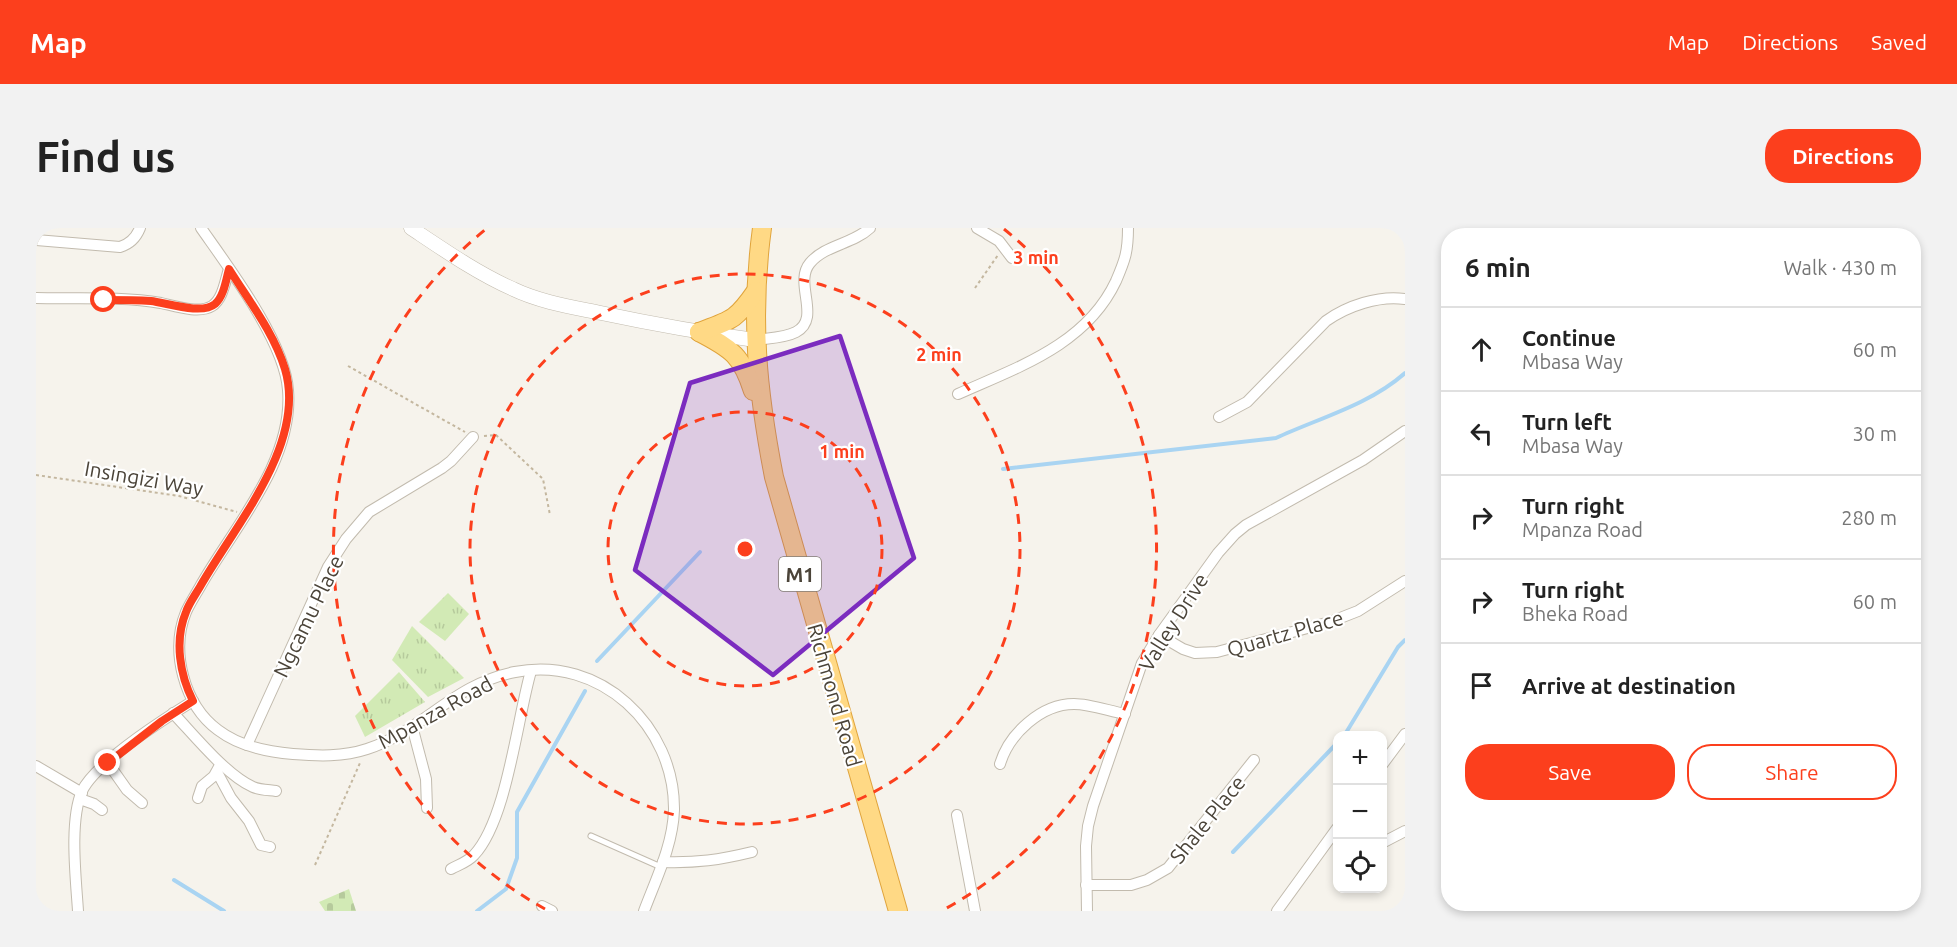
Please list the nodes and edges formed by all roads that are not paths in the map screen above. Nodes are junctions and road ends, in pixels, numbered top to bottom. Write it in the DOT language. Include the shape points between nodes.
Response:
graph roads {
  1 [pos="140,228"];
  2 [pos="201,228"];
  3 [pos="411,228"];
  4 [pos="762,228"];
  5 [pos="870,228"];
  6 [pos="977,228"];
  7 [pos="1128,228"];
  8 [pos="36,240"];
  9 [pos="1012,258"];
  10 [pos="229,269"];
  11 [pos="756,290"];
  12 [pos="36,298"];
  13 [pos="1405,298"];
  14 [pos="699,333"];
  15 [pos="755,340"];
  16 [pos="958,394"];
  17 [pos="1219,417"];
  18 [pos="764,427"];
  19 [pos="1405,431"];
  20 [pos="473,437"];
  21 [pos="1405,581"];
  22 [pos="1159,635"];
  23 [pos="531,671"];
  24 [pos="193,701"];
  25 [pos="173,713"];
  26 [pos="1125,714"];
  27 [pos="412,726"];
  28 [pos="1405,734"];
  29 [pos="247,745"];
  30 [pos="1387,759"];
  31 [pos="1254,760"];
  32 [pos="108,763"];
  33 [pos="1000,764"];
  34 [pos="36,766"];
  35 [pos="218,766"];
  36 [pos="276,790"];
  37 [pos="81,796"];
  38 [pos="198,798"];
  39 [pos="142,803"];
  40 [pos="427,808"];
  41 [pos="102,810"];
  42 [pos="957,815"];
  43 [pos="1405,831"];
  44 [pos="591,836"];
  45 [pos="1333,840"];
  46 [pos="1387,841"];
  47 [pos="270,847"];
  48 [pos="752,852"];
  49 [pos="662,864"];
  50 [pos="451,869"];
  51 [pos="1086,885"];
  52 [pos="78,911"];
  53 [pos="644,911"];
  54 [pos="898,911"];
  55 [pos="975,911"];
  56 [pos="1087,911"];
  57 [pos="1277,911"];
  1 -- 8 [label="street" via="133,240 120,247"];
  2 -- 10 [label="street, Mpanza Road"];
  3 -- 14 [label="street" via="514,290 565,305"];
  4 -- 11 [label="highway, Richmond Road / M1"];
  5 -- 15 [label="street" via="809,264 804,284 804,326 796,332"];
  6 -- 9 [label="street" via="999,241"];
  7 -- 16 [label="street" via="1127,256 1109,295 1094,316 1040,357"];
  10 -- 12 [label="street" via="220,298 206,309 150,301"];
  10 -- 24 [label="street, Mpanza Road" via="273,341 289,392 286,426 275,462 185,613 179,642 181,667"];
  11 -- 14 [label="highway" via="740,314"];
  11 -- 15 [label="highway, Richmond Road / M1"];
  13 -- 17 [label="street" via="1377,300 1336,314 1247,402"];
  14 -- 15 [label="street"];
  14 -- 18 [label="highway" via="728,348 746,369"];
  15 -- 18 [label="highway, Richmond Road / M1"];
  18 -- 54 [label="highway, Richmond Road / M1" via="774,477"];
  19 -- 22 [label="street, Valley Drive" via="1363,460 1235,534"];
  20 -- 29 [label="street, Ngcamu Place" via="442,468 369,512 346,539 328,567"];
  21 -- 22 [label="street, Quartz Place" via="1358,611 1330,622 1217,652 1195,653"];
  22 -- 26 [label="street, Valley Drive" via="1142,663"];
  23 -- 27 [label="street, Mpanza Road" via="480,682"];
  23 -- 49 [label="street, Mpanza Road" via="565,671 607,687 653,733 668,762 673,784 674,813"];
  23 -- 50 [label="street" via="497,816 477,852"];
  24 -- 25 [label="street"];
  24 -- 29 [label="street, Mpanza Road" via="214,727"];
  25 -- 32 [label="street"];
  25 -- 35 [label="street"];
  26 -- 33 [label="street" via="1075,704 1052,709 1028,723 1012,739"];
  26 -- 51 [label="street, Valley Drive" via="1088,826"];
  27 -- 29 [label="street, Mpanza Road" via="380,744 344,754 317,756"];
  27 -- 40 [label="street" via="426,779"];
  28 -- 30 [label="street"];
  31 -- 51 [label="street, Shale Place" via="1168,868 1131,885"];
  32 -- 37 [label="street"];
  32 -- 39 [label="street"];
  34 -- 37 [label="street"];
  35 -- 36 [label="street" via="256,788"];
  35 -- 38 [label="street"];
  35 -- 47 [label="street" via="231,798 261,845"];
  37 -- 41 [label="street"];
  37 -- 52 [label="street" via="75,838"];
  42 -- 55 [label="street"];
  43 -- 46 [label="street"];
  44 -- 49 [label="lane"];
  45 -- 57 [label="street"];
  48 -- 49 [label="street" via="714,861"];
  49 -- 53 [label="street, Mpanza Road"];
  51 -- 56 [label="street, Valley Drive"];
}
